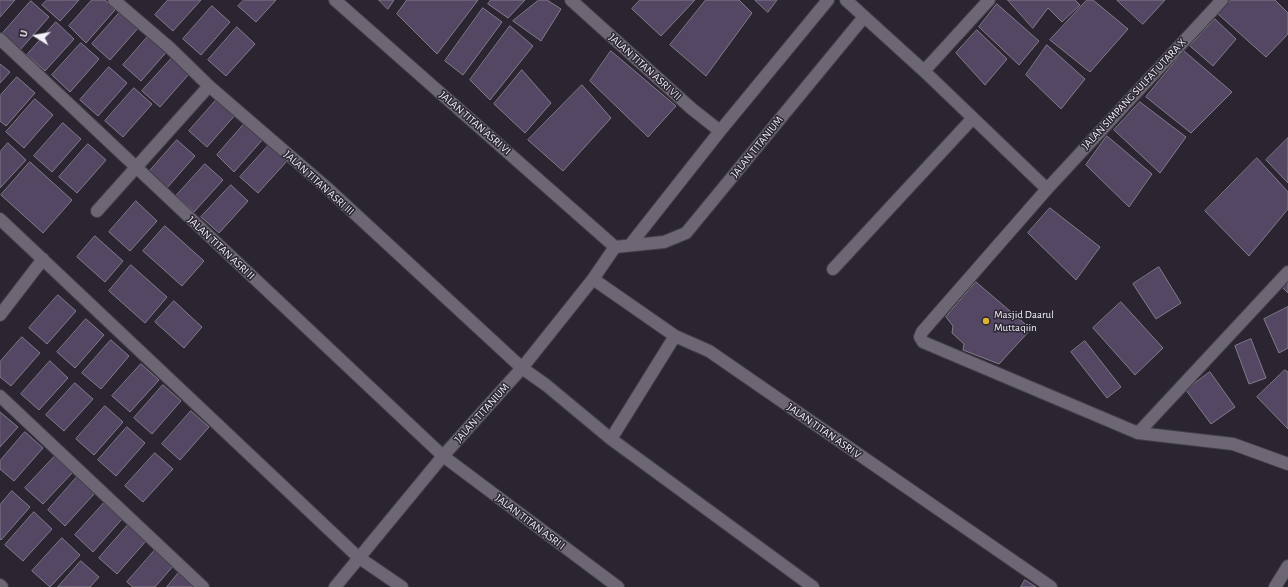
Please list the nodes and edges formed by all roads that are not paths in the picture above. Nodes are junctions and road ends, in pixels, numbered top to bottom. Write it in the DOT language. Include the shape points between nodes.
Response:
graph roads {
  1 [pos="114,0"];
  2 [pos="335,0"];
  3 [pos="571,0"];
  4 [pos="828,0"];
  5 [pos="846,0"];
  6 [pos="989,0"];
  7 [pos="1222,0"];
  8 [pos="864,17"];
  9 [pos="0,39"];
  10 [pos="924,71"];
  11 [pos="209,86"];
  12 [pos="973,118"];
  13 [pos="720,131"];
  14 [pos="136,168"];
  15 [pos="1047,189"];
  16 [pos="97,211"];
  17 [pos="0,219"];
  18 [pos="630,245"];
  19 [pos="615,247"];
  20 [pos="43,259"];
  21 [pos="833,269"];
  22 [pos="1288,272"];
  23 [pos="594,279"];
  24 [pos="0,315"];
  25 [pos="675,336"];
  26 [pos="522,368"];
  27 [pos="1,398"];
  28 [pos="1138,433"];
  29 [pos="610,439"];
  30 [pos="443,456"];
  31 [pos="1288,464"];
  32 [pos="358,557"];
  33 [pos="1288,566"];
  34 [pos="203,587"];
  35 [pos="335,587"];
  36 [pos="402,587"];
  37 [pos="618,587"];
  38 [pos="813,587"];
  39 [pos="1051,587"];
  40 [pos="1275,587"];
  1 -- 11 [label="street, JALAN TITAN ASRI III"];
  2 -- 19 [label="street, JALAN TITAN ASRI VI"];
  3 -- 13 [label="street, JALAN TITAN ASRI VII"];
  4 -- 13 [label="street"];
  5 -- 8 [label="street"];
  6 -- 10 [label="street"];
  7 -- 15 [label="street, JALAN SIMPANG SULFAT UTARA X"];
  8 -- 10 [label="street"];
  8 -- 18 [label="street, JALAN TITANIUM" via="686,233 664,242"];
  9 -- 14 [label="street, JALAN TITAN ASRI II"];
  10 -- 12 [label="street"];
  11 -- 14 [label="street"];
  11 -- 26 [label="street, JALAN TITAN ASRI III" via="326,187"];
  12 -- 15 [label="street"];
  12 -- 21 [label="street"];
  13 -- 18 [label="street"];
  14 -- 16 [label="street"];
  14 -- 30 [label="street, JALAN TITAN ASRI II"];
  15 -- 28 [label="street, JALAN SIMPANG SULFAT UTARA X" via="922,332 920,338 937,349"];
  17 -- 20 [label="street"];
  18 -- 19 [label="street, JALAN TITANIUM"];
  19 -- 23 [label="street, JALAN TITANIUM"];
  20 -- 24 [label="street"];
  20 -- 32 [label="street"];
  22 -- 28 [label="street"];
  23 -- 25 [label="street, JALAN TITAN ASRI V"];
  23 -- 26 [label="street, JALAN TITANIUM"];
  25 -- 29 [label="street"];
  25 -- 39 [label="street, JALAN TITAN ASRI V" via="709,352"];
  26 -- 29 [label="street, JALAN TITAN ASRI III"];
  26 -- 30 [label="street, JALAN TITANIUM"];
  27 -- 34 [label="street"];
  28 -- 31 [label="street" via="1234,444"];
  29 -- 38 [label="street, JALAN TITAN ASRI III"];
  30 -- 32 [label="street, JALAN TITANIUM"];
  30 -- 37 [label="street, JALAN TITAN ASRI I"];
  32 -- 35 [label="street, JALAN TITANIUM"];
  32 -- 36 [label="street"];
  33 -- 40 [label="street"];
}
